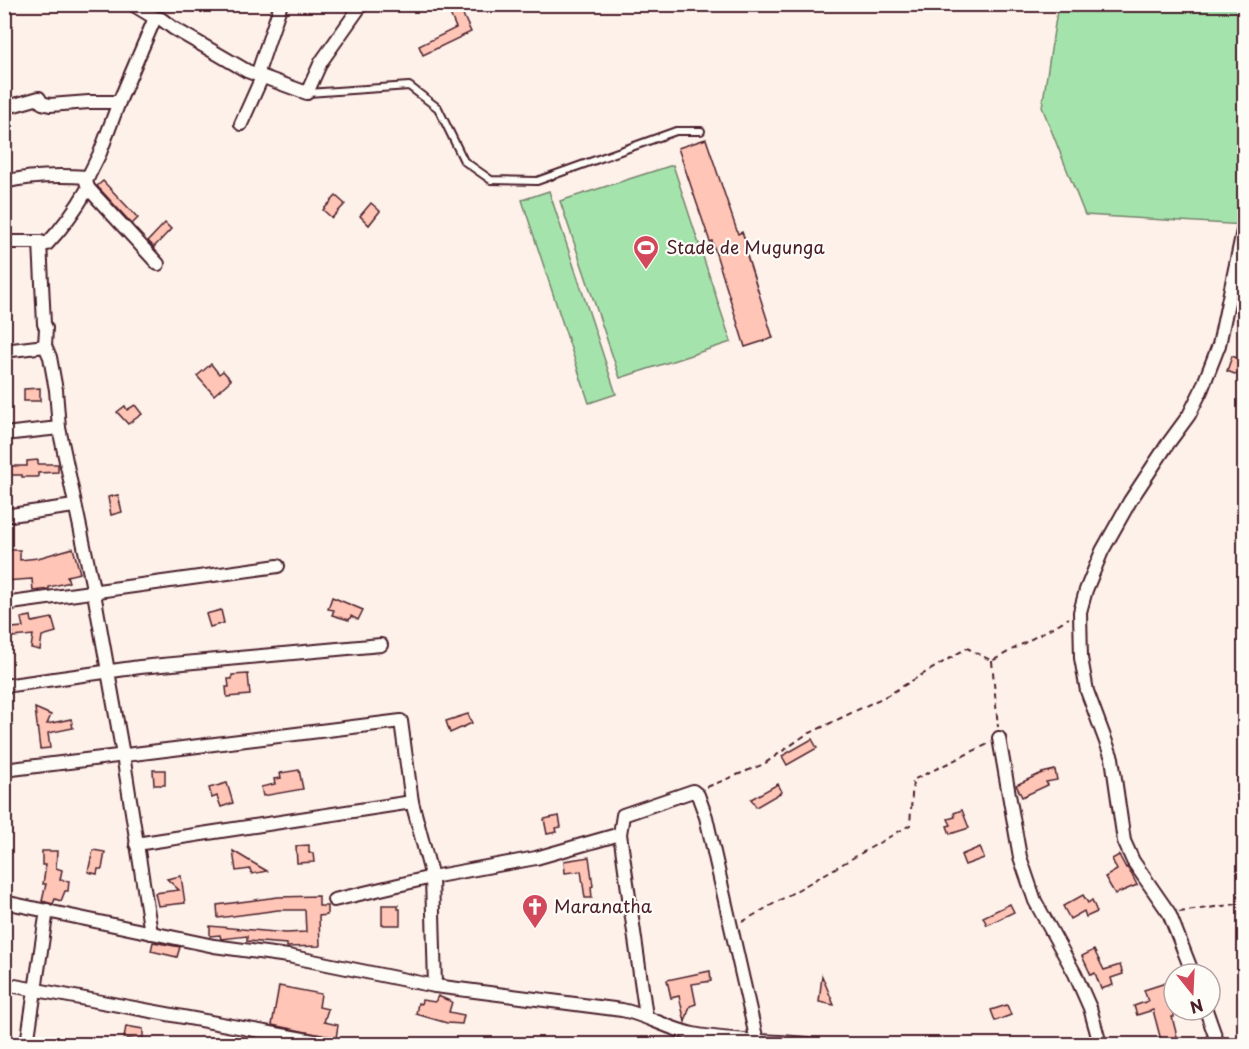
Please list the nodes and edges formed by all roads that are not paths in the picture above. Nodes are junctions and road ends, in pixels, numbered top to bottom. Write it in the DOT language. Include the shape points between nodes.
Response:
graph roads {
  1 [pos="132,4"];
  2 [pos="281,4"];
  3 [pos="362,4"];
  4 [pos="155,18"];
  5 [pos="260,76"];
  6 [pos="308,93"];
  7 [pos="119,102"];
  8 [pos="4,108"];
  9 [pos="241,124"];
  10 [pos="701,131"];
  11 [pos="4,182"];
  12 [pos="88,182"];
  13 [pos="1245,226"];
  14 [pos="4,242"];
  15 [pos="40,242"];
  16 [pos="158,264"];
  17 [pos="45,346"];
  18 [pos="4,351"];
  19 [pos="59,428"];
  20 [pos="4,434"];
  21 [pos="74,506"];
  22 [pos="4,516"];
  23 [pos="278,566"];
  24 [pos="94,593"];
  25 [pos="4,604"];
  26 [pos="381,645"];
  27 [pos="107,672"];
  28 [pos="4,686"];
  29 [pos="999,738"];
  30 [pos="123,755"];
  31 [pos="4,770"];
  32 [pos="412,802"];
  33 [pos="620,834"];
  34 [pos="136,844"];
  35 [pos="432,877"];
  36 [pos="334,900"];
  37 [pos="4,902"];
  38 [pos="47,910"];
  39 [pos="151,933"];
  40 [pos="1188,962"];
  41 [pos="4,984"];
  42 [pos="435,986"];
  43 [pos="36,990"];
  44 [pos="646,1016"];
  45 [pos="1210,1022"];
  46 [pos="687,1038"];
  47 [pos="757,1041"];
  48 [pos="27,1044"];
  49 [pos="330,1044"];
  50 [pos="810,1044"];
  51 [pos="1100,1044"];
  52 [pos="1218,1044"];
  1 -- 4 [label="street"];
  2 -- 5 [label="street"];
  3 -- 6 [label="street" via="321,62"];
  4 -- 5 [label="street"];
  4 -- 7 [label="street"];
  5 -- 6 [label="street"];
  5 -- 9 [label="street"];
  6 -- 10 [label="lane" via="409,86 438,108 464,162 492,180 537,181 676,131"];
  7 -- 8 [label="street" via="50,105 39,98"];
  7 -- 12 [label="street"];
  11 -- 12 [label="street" via="28,176 64,175"];
  12 -- 15 [label="street" via="62,229 47,244"];
  12 -- 16 [label="street"];
  13 -- 40 [label="street" via="1219,345 1202,391 1102,551 1080,612 1081,658 1087,691 1112,758 1124,841 1168,913"];
  14 -- 15 [label="street"];
  15 -- 17 [label="street"];
  17 -- 18 [label="street"];
  17 -- 19 [label="street" via="56,390"];
  19 -- 20 [label="street"];
  19 -- 21 [label="street"];
  21 -- 22 [label="street"];
  21 -- 24 [label="street"];
  23 -- 24 [label="street"];
  24 -- 25 [label="street"];
  24 -- 27 [label="street"];
  26 -- 27 [label="street"];
  27 -- 28 [label="street"];
  27 -- 30 [label="street"];
  29 -- 51 [label="street" via="1024,868 1035,901 1090,1008"];
  30 -- 31 [label="street"];
  30 -- 32 [label="street" via="401,721"];
  30 -- 34 [label="street"];
  32 -- 34 [label="street"];
  32 -- 35 [label="street"];
  33 -- 35 [label="street" via="536,858"];
  33 -- 44 [label="street"];
  33 -- 47 [label="street" via="623,815 693,791 698,795"];
  34 -- 39 [label="street"];
  35 -- 36 [label="street"];
  35 -- 42 [label="street"];
  37 -- 38 [label="street"];
  38 -- 39 [label="street"];
  38 -- 43 [label="street"];
  39 -- 42 [label="street"];
  41 -- 43 [label="street"];
  42 -- 44 [label="street"];
  43 -- 48 [label="street"];
  43 -- 49 [label="street"];
  44 -- 46 [label="street"];
  45 -- 52 [label="street"];
  46 -- 47 [label="street"];
  47 -- 50 [label="street"];
}
